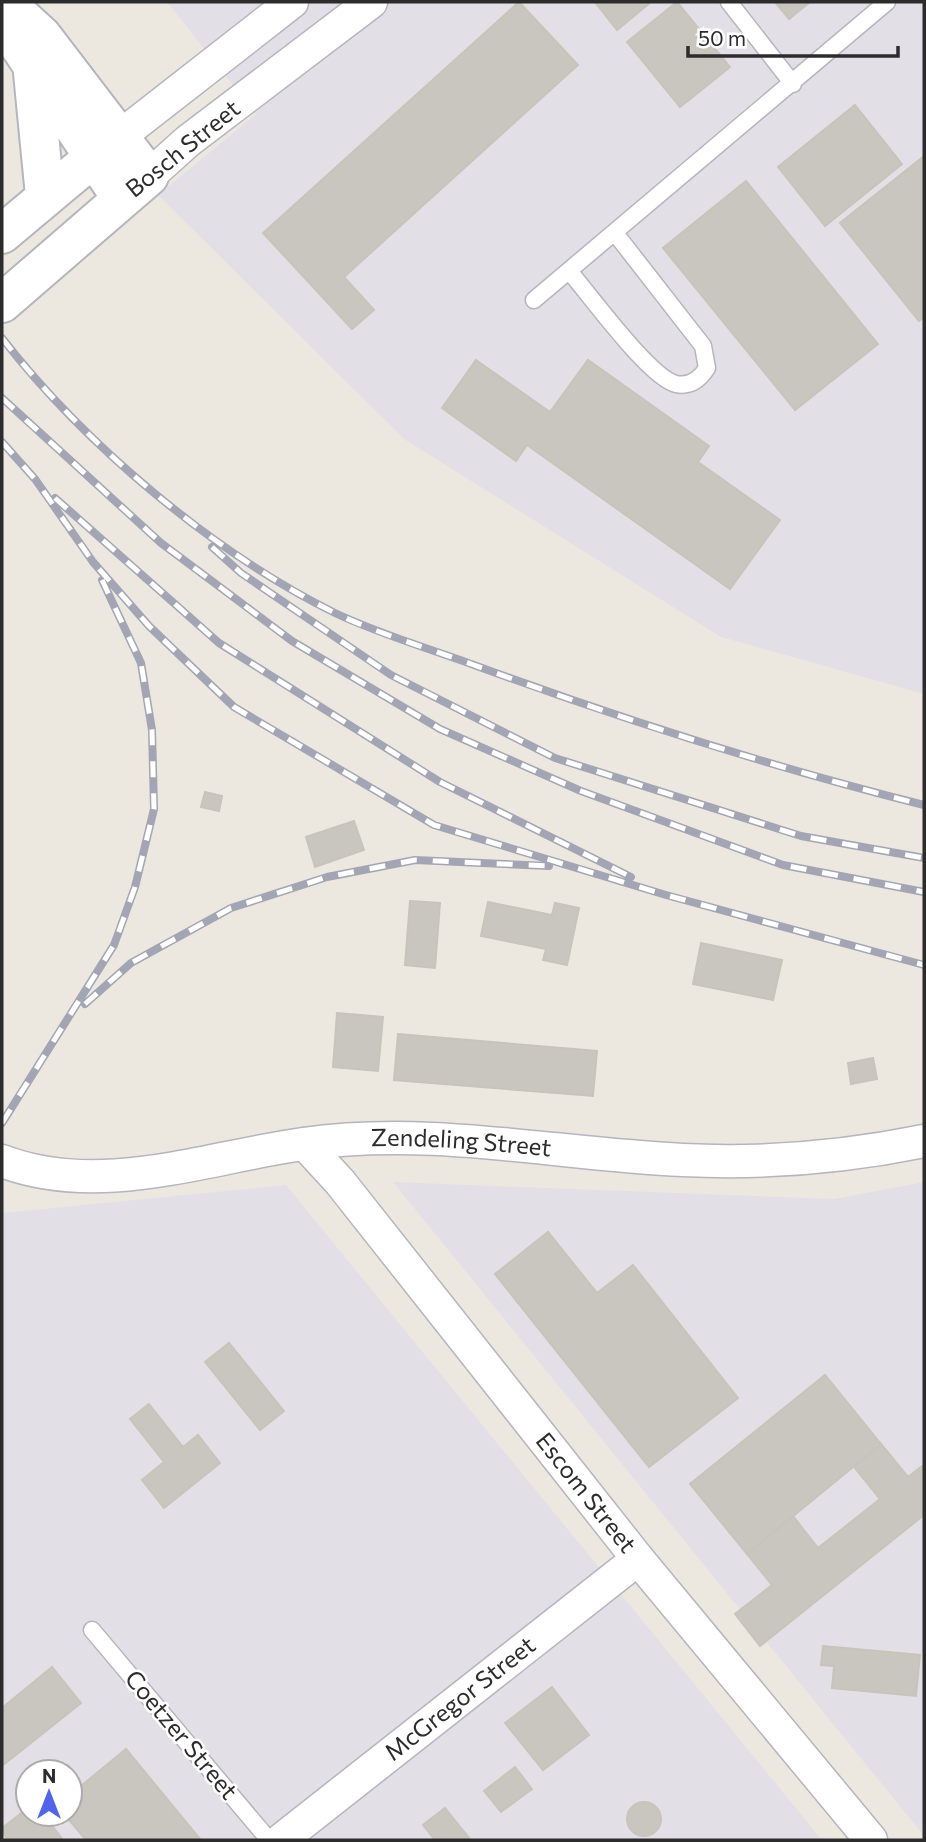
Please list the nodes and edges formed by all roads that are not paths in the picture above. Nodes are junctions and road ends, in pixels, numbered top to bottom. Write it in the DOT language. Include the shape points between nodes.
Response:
graph roads {
  1 [pos="5,2"];
  2 [pos="292,2"];
  3 [pos="370,2"];
  4 [pos="729,2"];
  5 [pos="887,2"];
  6 [pos="2,16"];
  7 [pos="32,68"];
  8 [pos="793,84"];
  9 [pos="106,148"];
  10 [pos="135,187"];
  11 [pos="46,196"];
  12 [pos="615,233"];
  13 [pos="2,234"];
  14 [pos="569,271"];
  15 [pos="11,296"];
  16 [pos="534,300"];
  17 [pos="305,1144"];
  18 [pos="922,1144"];
  19 [pos="2,1161"];
  20 [pos="638,1559"];
  21 [pos="92,1630"];
  22 [pos="269,1840"];
  23 [pos="281,1840"];
  24 [pos="871,1840"];
  1 -- 9 [label="street" via="42,36"];
  2 -- 9 [label="street, Bosch Street"];
  3 -- 10 [label="street, Bosch Street"];
  4 -- 8 [label="lane"];
  5 -- 8 [label="lane"];
  6 -- 7 [label="street"];
  7 -- 9 [label="street"];
  7 -- 11 [label="street"];
  8 -- 12 [label="lane"];
  9 -- 10 [label="street"];
  9 -- 11 [label="street, Bosch Street"];
  10 -- 15 [label="street, Bosch Street"];
  11 -- 13 [label="street, Bosch Street"];
  12 -- 14 [label="lane"];
  12 -- 14 [label="lane" via="703,346 707,368 701,378 679,385 654,370"];
  14 -- 16 [label="lane"];
  17 -- 18 [label="street, Zendeling Street" via="416,1136 683,1160 820,1158"];
  17 -- 19 [label="street, Zendeling Street" via="147,1172 87,1177 29,1171"];
  17 -- 20 [label="street, Escom Street"];
  20 -- 23 [label="street, McGregor Street"];
  20 -- 24 [label="street, Escom Street"];
  21 -- 22 [label="lane, Coetzer Street"];
}
